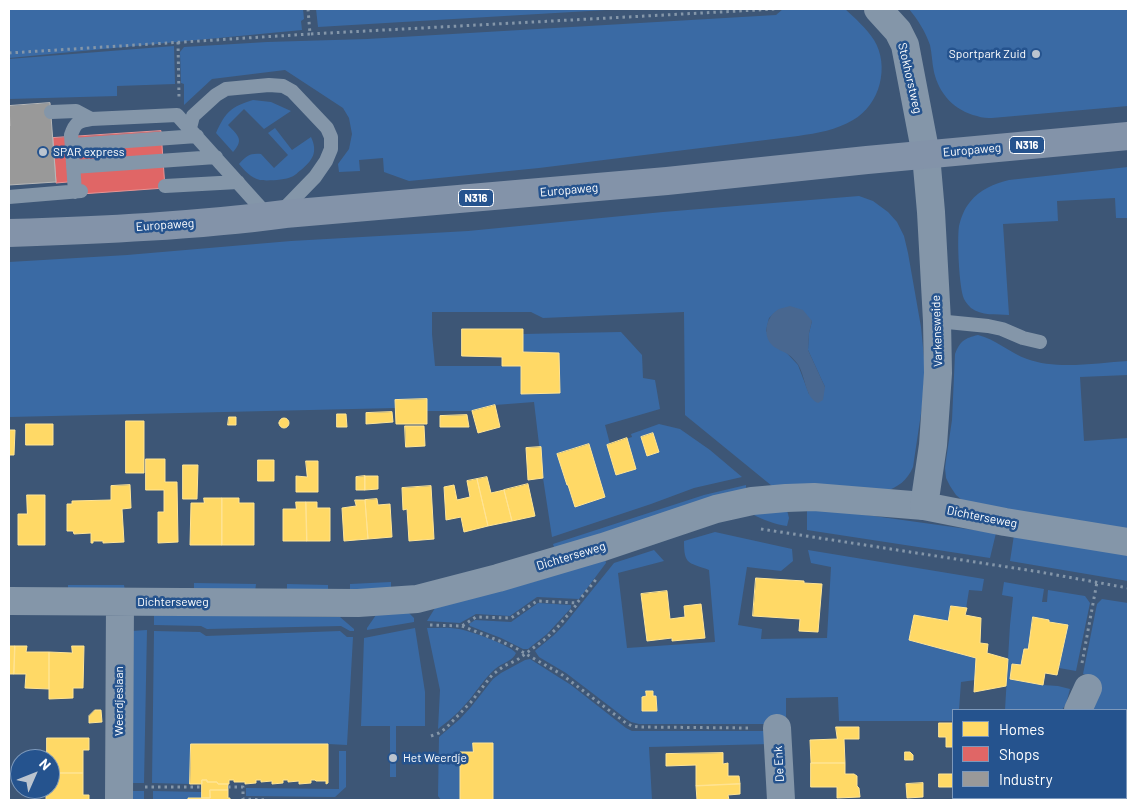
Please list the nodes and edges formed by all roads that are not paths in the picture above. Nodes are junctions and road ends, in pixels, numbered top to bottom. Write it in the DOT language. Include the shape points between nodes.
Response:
graph roads {
  1 [pos="878,9"];
  2 [pos="51,112"];
  3 [pos="90,119"];
  4 [pos="193,132"];
  5 [pos="1128,136"];
  6 [pos="72,144"];
  7 [pos="926,155"];
  8 [pos="216,157"];
  9 [pos="73,168"];
  10 [pos="238,182"];
  11 [pos="165,186"];
  12 [pos="9,197"];
  13 [pos="273,216"];
  14 [pos="9,233"];
  15 [pos="937,321"];
  16 [pos="1040,342"];
  17 [pos="924,506"];
  18 [pos="1128,542"];
  19 [pos="9,601"];
  20 [pos="120,602"];
  21 [pos="777,728"];
  22 [pos="119,794"];
  23 [pos="781,800"];
  1 -- 7 [label="street, Stokhorstweg" via="898,31 905,45"];
  2 -- 3 [label="lane" via="76,111"];
  3 -- 4 [label="lane" via="177,115"];
  3 -- 6 [label="lane" via="81,120 74,126"];
  4 -- 6 [label="lane"];
  4 -- 8 [label="lane"];
  4 -- 13 [label="lane" via="193,116 226,89 269,84 292,91 327,128 331,149 315,178"];
  5 -- 7 [label="main road, Europaweg / N316"];
  6 -- 9 [label="lane"];
  7 -- 13 [label="main road, Europaweg / N316"];
  7 -- 15 [label="street, Varkensweide"];
  8 -- 9 [label="lane"];
  8 -- 10 [label="lane"];
  9 -- 12 [label="lane" via="78,191"];
  10 -- 11 [label="lane"];
  10 -- 13 [label="lane"];
  13 -- 14 [label="main road, Europaweg / N316"];
  15 -- 16 [label="lane" via="988,326"];
  15 -- 17 [label="street, Varkensweide" via="936,404"];
  17 -- 18 [label="street, Dichterseweg"];
  17 -- 20 [label="street, Dichterseweg" via="814,497 752,502 716,509 603,547 417,599 358,603"];
  19 -- 20 [label="street, Dichterseweg"];
  20 -- 22 [label="street, Weerdjeslaan"];
  21 -- 23 [label="street, De Enk"];
}
